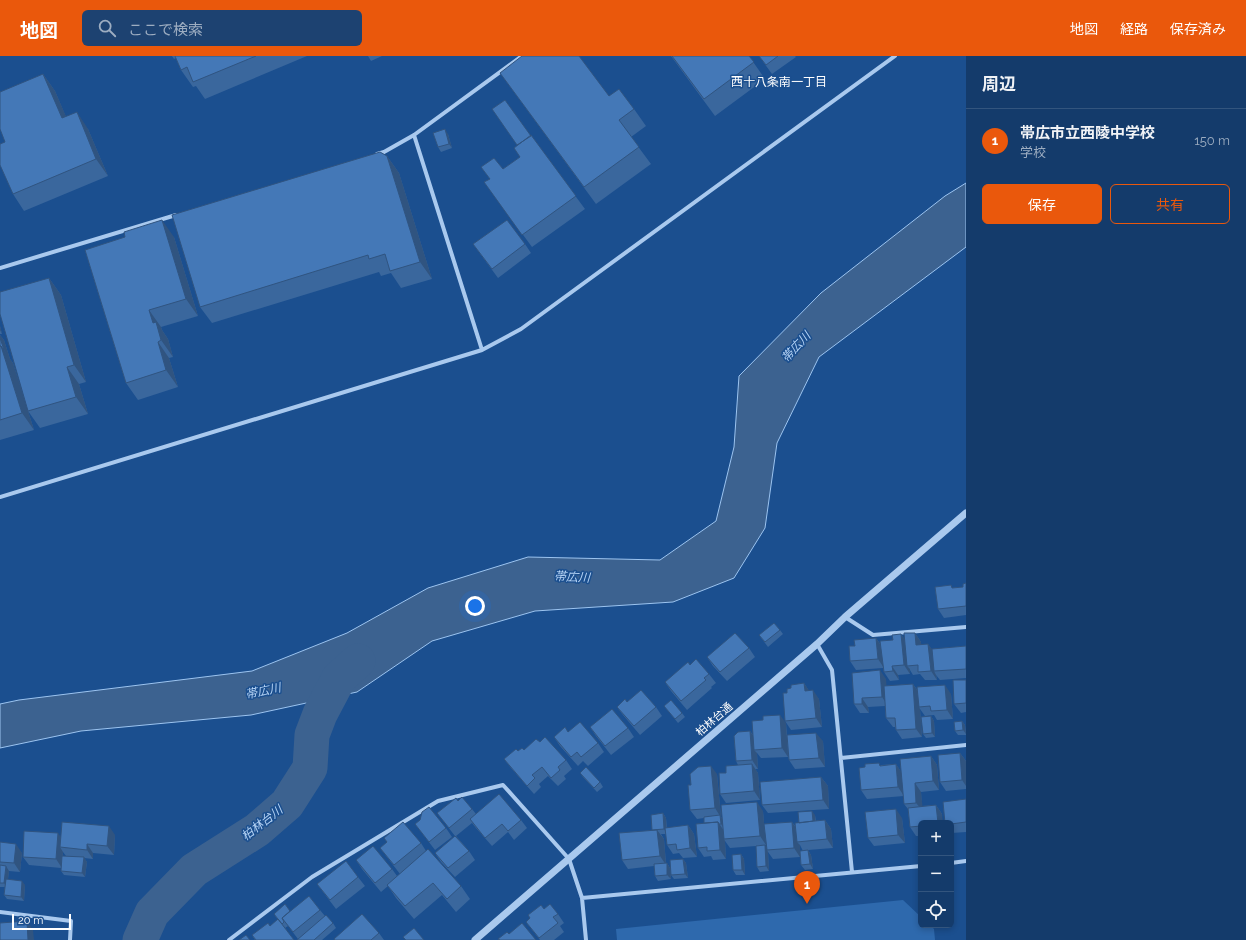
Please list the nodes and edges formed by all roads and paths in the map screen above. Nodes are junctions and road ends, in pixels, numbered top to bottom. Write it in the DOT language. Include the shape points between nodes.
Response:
graph roads {
  1 [pos="522,56"];
  2 [pos="895,56"];
  3 [pos="414,135"];
  4 [pos="369,156"];
  5 [pos="181,214"];
  6 [pos="0,268"];
  7 [pos="482,350"];
  8 [pos="0,497"];
  9 [pos="966,513"];
  10 [pos="845,617"];
  11 [pos="966,627"];
  12 [pos="817,644"];
  13 [pos="966,745"];
  14 [pos="841,758"];
  15 [pos="569,859"];
  16 [pos="966,861"];
  17 [pos="954,863"];
  18 [pos="918,866"];
  19 [pos="852,872"];
  20 [pos="582,898"];
  21 [pos="0,912"];
  22 [pos="70,940"];
  23 [pos="229,940"];
  24 [pos="475,940"];
  25 [pos="586,940"];
  1 -- 3 [label="street"];
  2 -- 7 [label="street" via="522,329"];
  3 -- 4 [label="street" via="384,152"];
  3 -- 7 [label="street"];
  5 -- 6 [label="street"];
  7 -- 8 [label="street"];
  9 -- 10 [label="street, 柏林台通"];
  10 -- 11 [label="street" via="873,635"];
  10 -- 12 [label="street, 柏林台通"];
  12 -- 14 [label="street" via="832,670"];
  12 -- 15 [label="street, 柏林台通"];
  13 -- 14 [label="street"];
  14 -- 19 [label="street"];
  15 -- 20 [label="street"];
  15 -- 23 [label="street" via="503,785 438,801 312,877"];
  15 -- 24 [label="street, 柏林台通"];
  16 -- 17 [label="street"];
  18 -- 19 [label="street"];
  19 -- 20 [label="street"];
  20 -- 25 [label="street"];
  21 -- 22 [label="street" via="71,921"];
}
